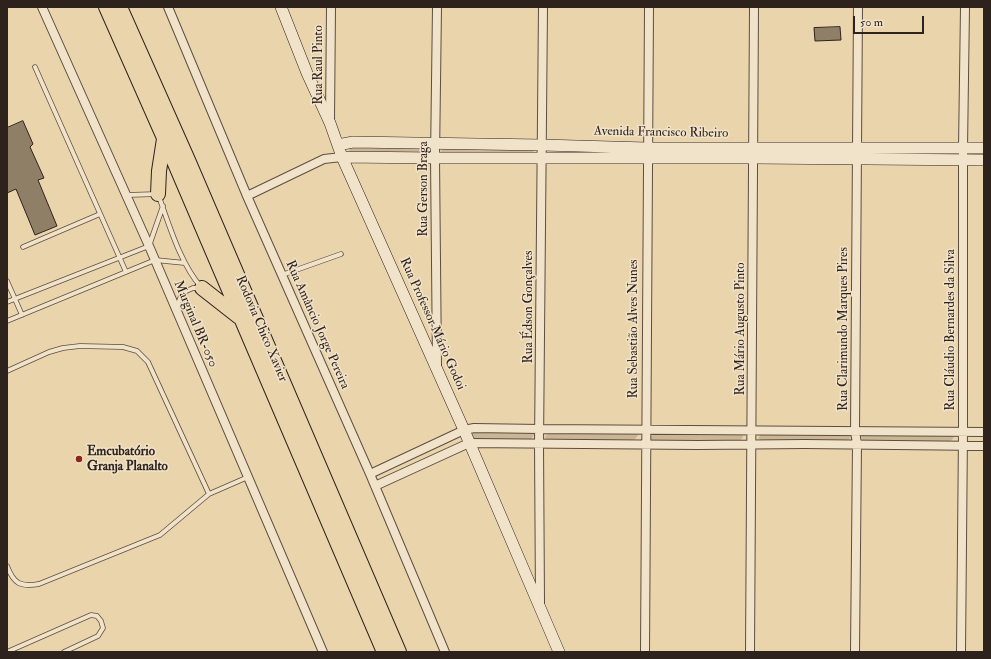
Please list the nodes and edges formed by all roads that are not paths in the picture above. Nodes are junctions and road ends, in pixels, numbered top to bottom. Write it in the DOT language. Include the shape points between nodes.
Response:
graph roads {
  1 [pos="42,7"];
  2 [pos="106,7"];
  3 [pos="120,7"];
  4 [pos="168,7"];
  5 [pos="281,7"];
  6 [pos="331,7"];
  7 [pos="437,7"];
  8 [pos="543,7"];
  9 [pos="648,7"];
  10 [pos="754,7"];
  11 [pos="858,7"];
  12 [pos="965,7"];
  13 [pos="35,67"];
  14 [pos="330,122"];
  15 [pos="164,138"];
  16 [pos="435,143"];
  17 [pos="338,144"];
  18 [pos="542,144"];
  19 [pos="858,148"];
  20 [pos="963,148"];
  21 [pos="984,148"];
  22 [pos="647,153"];
  23 [pos="753,153"];
  24 [pos="342,157"];
  25 [pos="435,158"];
  26 [pos="542,158"];
  27 [pos="324,159"];
  28 [pos="858,160"];
  29 [pos="963,160"];
  30 [pos="984,160"];
  31 [pos="126,195"];
  32 [pos="247,196"];
  33 [pos="160,200"];
  34 [pos="100,214"];
  35 [pos="149,246"];
  36 [pos="23,247"];
  37 [pos="341,254"];
  38 [pos="120,258"];
  39 [pos="155,260"];
  40 [pos="185,263"];
  41 [pos="126,272"];
  42 [pos="282,275"];
  43 [pos="7,281"];
  44 [pos="202,288"];
  45 [pos="15,298"];
  46 [pos="7,302"];
  47 [pos="176,311"];
  48 [pos="22,315"];
  49 [pos="241,318"];
  50 [pos="7,321"];
  51 [pos="7,371"];
  52 [pos="437,371"];
  53 [pos="540,429"];
  54 [pos="464,430"];
  55 [pos="646,430"];
  56 [pos="752,430"];
  57 [pos="855,431"];
  58 [pos="964,432"];
  59 [pos="984,432"];
  60 [pos="469,443"];
  61 [pos="539,444"];
  62 [pos="646,444"];
  63 [pos="752,444"];
  64 [pos="857,444"];
  65 [pos="963,445"];
  66 [pos="984,446"];
  67 [pos="370,474"];
  68 [pos="248,477"];
  69 [pos="375,486"];
  70 [pos="209,494"];
  71 [pos="7,566"];
  72 [pos="540,606"];
  73 [pos="7,652"];
  74 [pos="64,652"];
  75 [pos="323,652"];
  76 [pos="384,652"];
  77 [pos="399,652"];
  78 [pos="445,652"];
  79 [pos="559,652"];
  80 [pos="645,652"];
  81 [pos="750,652"];
  82 [pos="856,652"];
  83 [pos="961,652"];
  1 -- 31 [label="street, Marginal BR-050"];
  2 -- 15 [label="highway, Rodovia Chico Xavier"];
  3 -- 77 [label="highway, Rodovia Chico Xavier"];
  4 -- 32 [label="street, Rua Amâncio Jorge Pereira"];
  5 -- 14 [label="street, Rua Professor Mário Godoi"];
  6 -- 14 [label="street, Rua Raul Pinto"];
  7 -- 16 [label="street, Rua Gerson Braga"];
  8 -- 18 [label="street, Rua Édson Gonçalves"];
  9 -- 22 [label="street, Rua Sebastião Alves Nunes"];
  10 -- 23 [label="street, Rua Mário Augusto Pinto"];
  11 -- 19 [label="street, Rua Clarimundo Marques Pires"];
  12 -- 20 [label="street, Rua Cláudio Bernardes da Silva"];
  13 -- 34 [label="lane"];
  14 -- 17 [label="street, Rua Professor Mário Godoi"];
  15 -- 33 [label="highway" via="159,171"];
  15 -- 49 [label="highway, Rodovia Chico Xavier"];
  16 -- 17 [label="street, Avenida Francisco Ribeiro"];
  16 -- 18 [label="street, Avenida Francisco Ribeiro"];
  16 -- 25 [label="street, Rua Gerson Braga"];
  17 -- 24 [label="street, Rua Professor Mário Godoi"];
  17 -- 27 [label="street"];
  18 -- 22 [label="street, Avenida Francisco Ribeiro"];
  18 -- 26 [label="street, Rua Édson Gonçalves"];
  19 -- 20 [label="street, Avenida Francisco Ribeiro"];
  19 -- 23 [label="street, Avenida Francisco Ribeiro"];
  19 -- 28 [label="street, Rua Clarimundo Marques Pires"];
  20 -- 21 [label="street, Avenida Francisco Ribeiro"];
  20 -- 29 [label="street, Rua Cláudio Bernardes da Silva"];
  22 -- 23 [label="street, Avenida Francisco Ribeiro"];
  22 -- 26 [label="street, Avenida Francisco Ribeiro"];
  22 -- 55 [label="street, Rua Sebastião Alves Nunes"];
  23 -- 28 [label="street, Avenida Francisco Ribeiro"];
  23 -- 56 [label="street, Rua Mário Augusto Pinto"];
  24 -- 25 [label="street, Avenida Francisco Ribeiro"];
  24 -- 27 [label="street"];
  24 -- 52 [label="street, Rua Professor Mário Godoi"];
  25 -- 26 [label="street, Avenida Francisco Ribeiro"];
  25 -- 52 [label="street, Rua Gerson Braga"];
  26 -- 53 [label="street, Rua Édson Gonçalves"];
  27 -- 32 [label="street"];
  28 -- 29 [label="street, Avenida Francisco Ribeiro"];
  28 -- 57 [label="street, Rua Clarimundo Marques Pires"];
  29 -- 30 [label="street, Avenida Francisco Ribeiro"];
  29 -- 58 [label="street, Rua Cláudio Bernardes da Silva"];
  31 -- 33 [label="lane"];
  31 -- 35 [label="street, Marginal BR-050"];
  32 -- 42 [label="street, Rua Amâncio Jorge Pereira"];
  33 -- 35 [label="lane"];
  33 -- 40 [label="lane"];
  34 -- 36 [label="lane"];
  34 -- 38 [label="lane"];
  35 -- 38 [label="lane"];
  35 -- 39 [label="street, Marginal BR-050"];
  37 -- 42 [label="lane"];
  38 -- 41 [label="lane"];
  38 -- 45 [label="lane"];
  39 -- 40 [label="lane"];
  39 -- 41 [label="lane"];
  39 -- 47 [label="street, Marginal BR-050"];
  40 -- 44 [label="lane"];
  41 -- 48 [label="lane"];
  42 -- 67 [label="street, Rua Amâncio Jorge Pereira"];
  43 -- 45 [label="lane"];
  44 -- 47 [label="lane" via="193,288 182,293"];
  44 -- 49 [label="highway"];
  45 -- 46 [label="lane"];
  45 -- 48 [label="lane"];
  47 -- 68 [label="street, Marginal BR-050"];
  48 -- 50 [label="lane"];
  49 -- 76 [label="highway, Rodovia Chico Xavier"];
  51 -- 70 [label="lane" via="63,348 123,347 137,351 148,362"];
  52 -- 54 [label="street, Rua Professor Mário Godoi"];
  53 -- 54 [label="street"];
  53 -- 55 [label="street"];
  53 -- 61 [label="street, Rua Édson Gonçalves"];
  54 -- 60 [label="street, Rua Professor Mário Godoi"];
  54 -- 67 [label="street"];
  55 -- 56 [label="street"];
  55 -- 62 [label="street, Rua Sebastião Alves Nunes"];
  56 -- 57 [label="street"];
  56 -- 63 [label="street, Rua Mário Augusto Pinto"];
  57 -- 58 [label="street"];
  57 -- 64 [label="street, Rua Clarimundo Marques Pires"];
  58 -- 59 [label="street"];
  58 -- 65 [label="street, Rua Cláudio Bernardes da Silva"];
  60 -- 61 [label="street"];
  60 -- 69 [label="street"];
  60 -- 72 [label="street, Rua Professor Mário Godoi"];
  61 -- 62 [label="street"];
  61 -- 72 [label="street, Rua Édson Gonçalves"];
  62 -- 63 [label="street"];
  62 -- 80 [label="street, Rua Sebastião Alves Nunes"];
  63 -- 64 [label="street"];
  63 -- 81 [label="street, Rua Mário Augusto Pinto"];
  64 -- 65 [label="street"];
  64 -- 82 [label="street, Rua Clarimundo Marques Pires"];
  65 -- 66 [label="street"];
  65 -- 83 [label="street, Rua Cláudio Bernardes da Silva"];
  67 -- 69 [label="street, Rua Amâncio Jorge Pereira"];
  68 -- 70 [label="lane"];
  68 -- 75 [label="street, Marginal BR-050"];
  69 -- 78 [label="street, Rua Amâncio Jorge Pereira"];
  70 -- 71 [label="lane" via="160,535 39,584 28,586 19,583 11,576"];
  72 -- 79 [label="street, Rua Professor Mário Godoi"];
  73 -- 74 [label="lane" via="91,615 97,616 103,628 98,636"];
}
